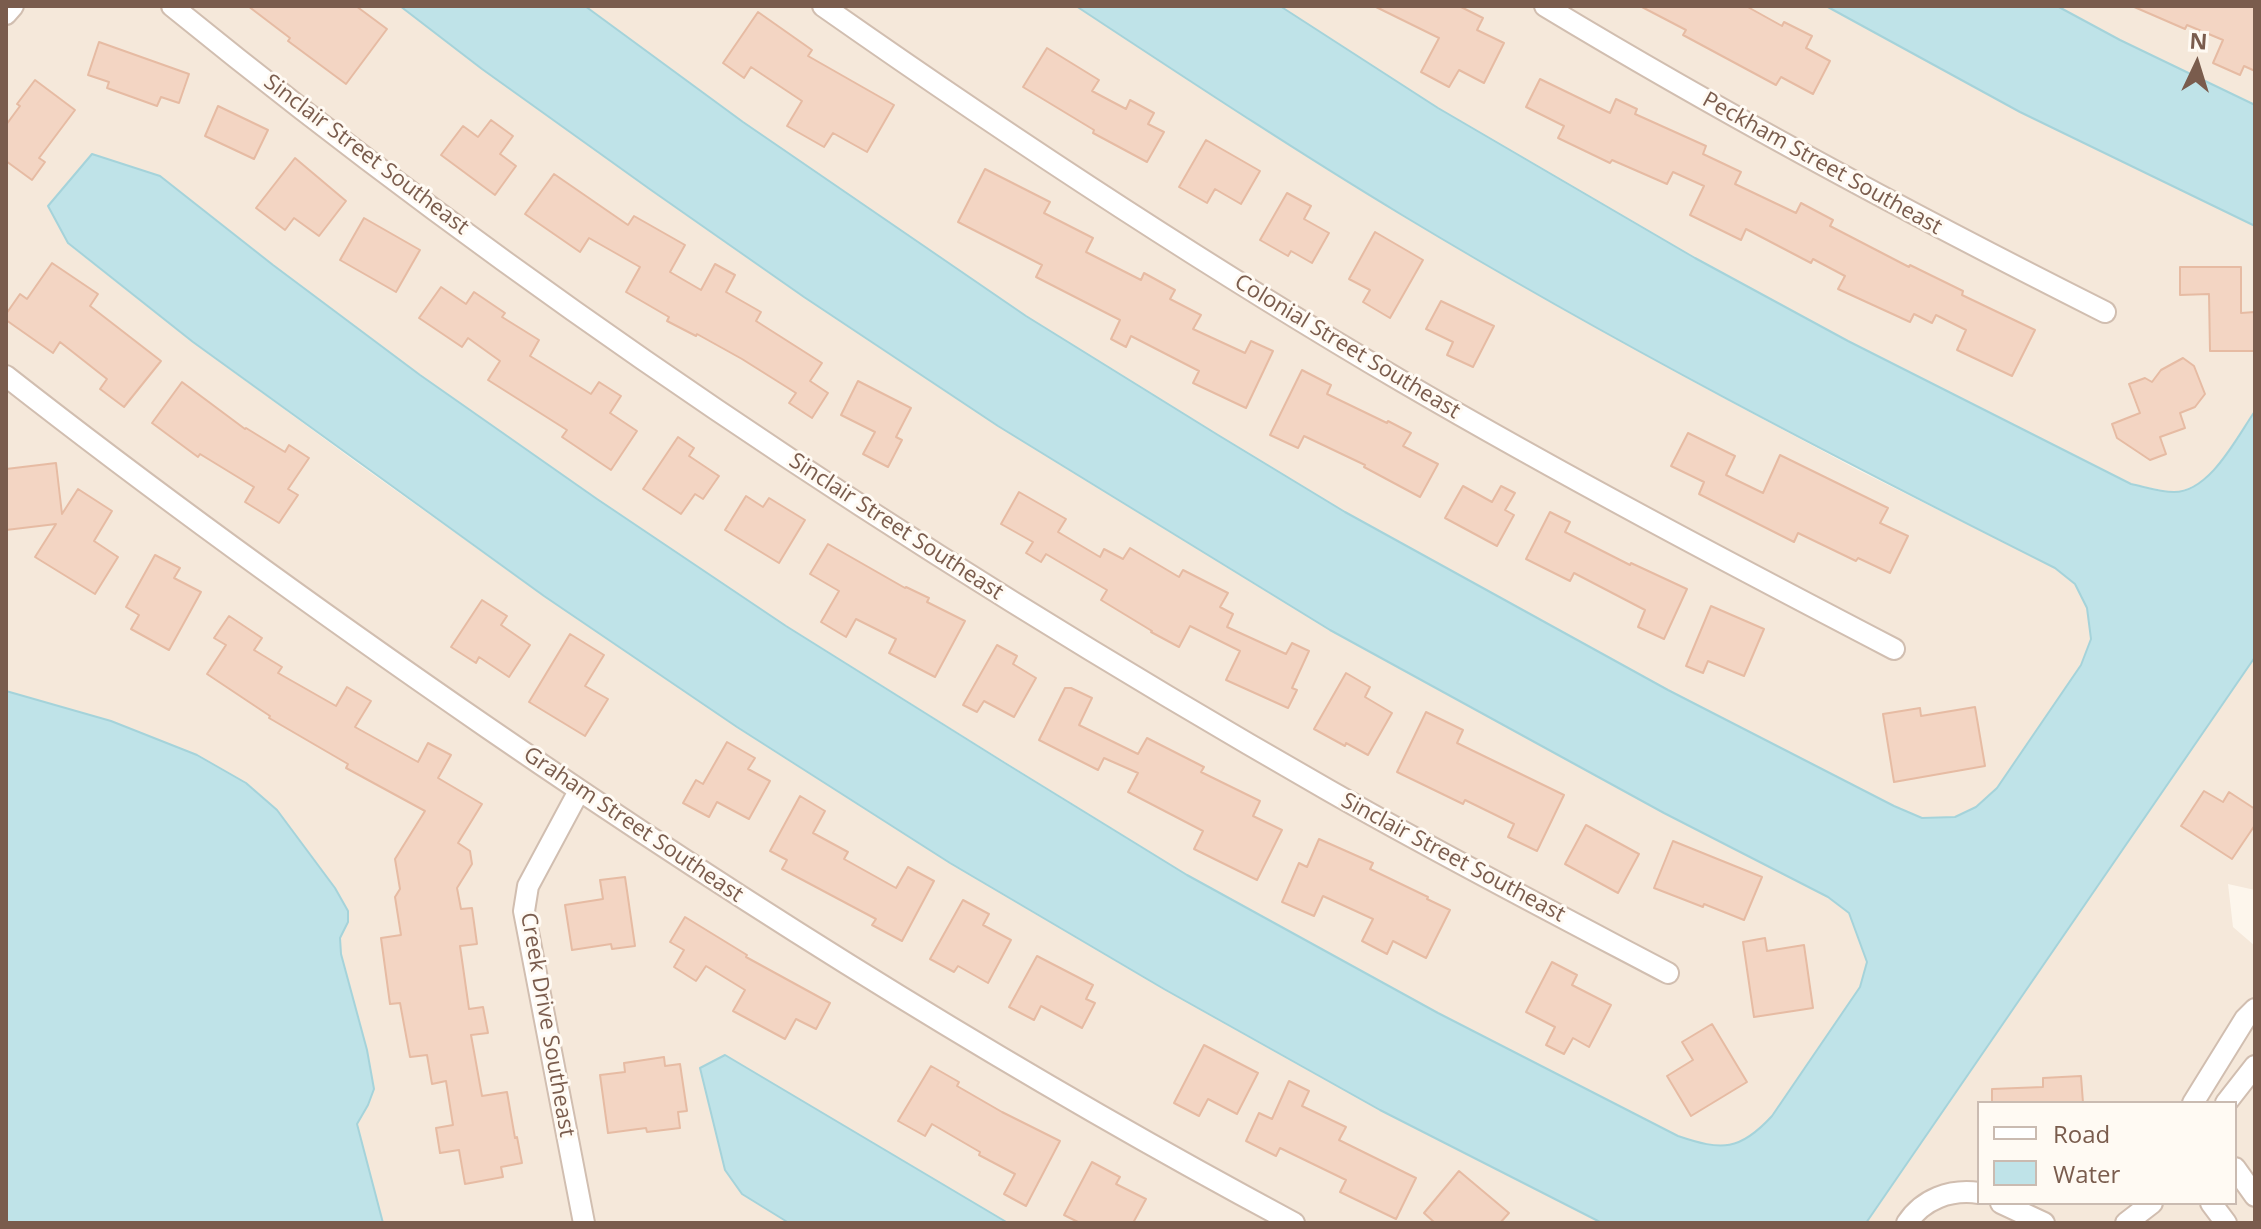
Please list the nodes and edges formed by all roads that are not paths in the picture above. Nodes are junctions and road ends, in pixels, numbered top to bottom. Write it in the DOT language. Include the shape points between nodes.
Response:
graph roads {
  1 [pos="13,6"];
  2 [pos="172,6"];
  3 [pos="823,6"];
  4 [pos="1545,6"];
  5 [pos="6,14"];
  6 [pos="2105,312"];
  7 [pos="6,376"];
  8 [pos="1894,649"];
  9 [pos="579,791"];
  10 [pos="1668,973"];
  11 [pos="2252,1018"];
  12 [pos="2255,1066"];
  13 [pos="2194,1101"];
  14 [pos="2228,1101"];
  15 [pos="2237,1171"];
  16 [pos="1977,1193"];
  17 [pos="2255,1196"];
  18 [pos="2005,1205"];
  19 [pos="2149,1205"];
  20 [pos="2212,1205"];
  21 [pos="584,1223"];
  22 [pos="1294,1223"];
  23 [pos="1907,1223"];
  24 [pos="2044,1223"];
  25 [pos="2126,1223"];
  26 [pos="2226,1223"];
  1 -- 5 [label="street"];
  2 -- 10 [label="street, Sinclair Street Southeast" via="560,300 939,556 1331,792"];
  3 -- 8 [label="street, Colonial Street Southeast" via="1153,228 1376,365 1654,524"];
  4 -- 6 [label="street, Peckham Street Southeast" via="1841,176"];
  7 -- 9 [label="street, Graham Street Southeast" via="332,620"];
  9 -- 21 [label="street, Creek Drive Southeast" via="528,886 524,911"];
  9 -- 22 [label="street, Graham Street Southeast" via="947,1026"];
  11 -- 13 [label="street"];
  12 -- 14 [label="street"];
  15 -- 17 [label="street"];
  16 -- 23 [label="street" via="1952,1193 1924,1203"];
  18 -- 24 [label="street"];
  19 -- 25 [label="street"];
  20 -- 26 [label="street"];
}
